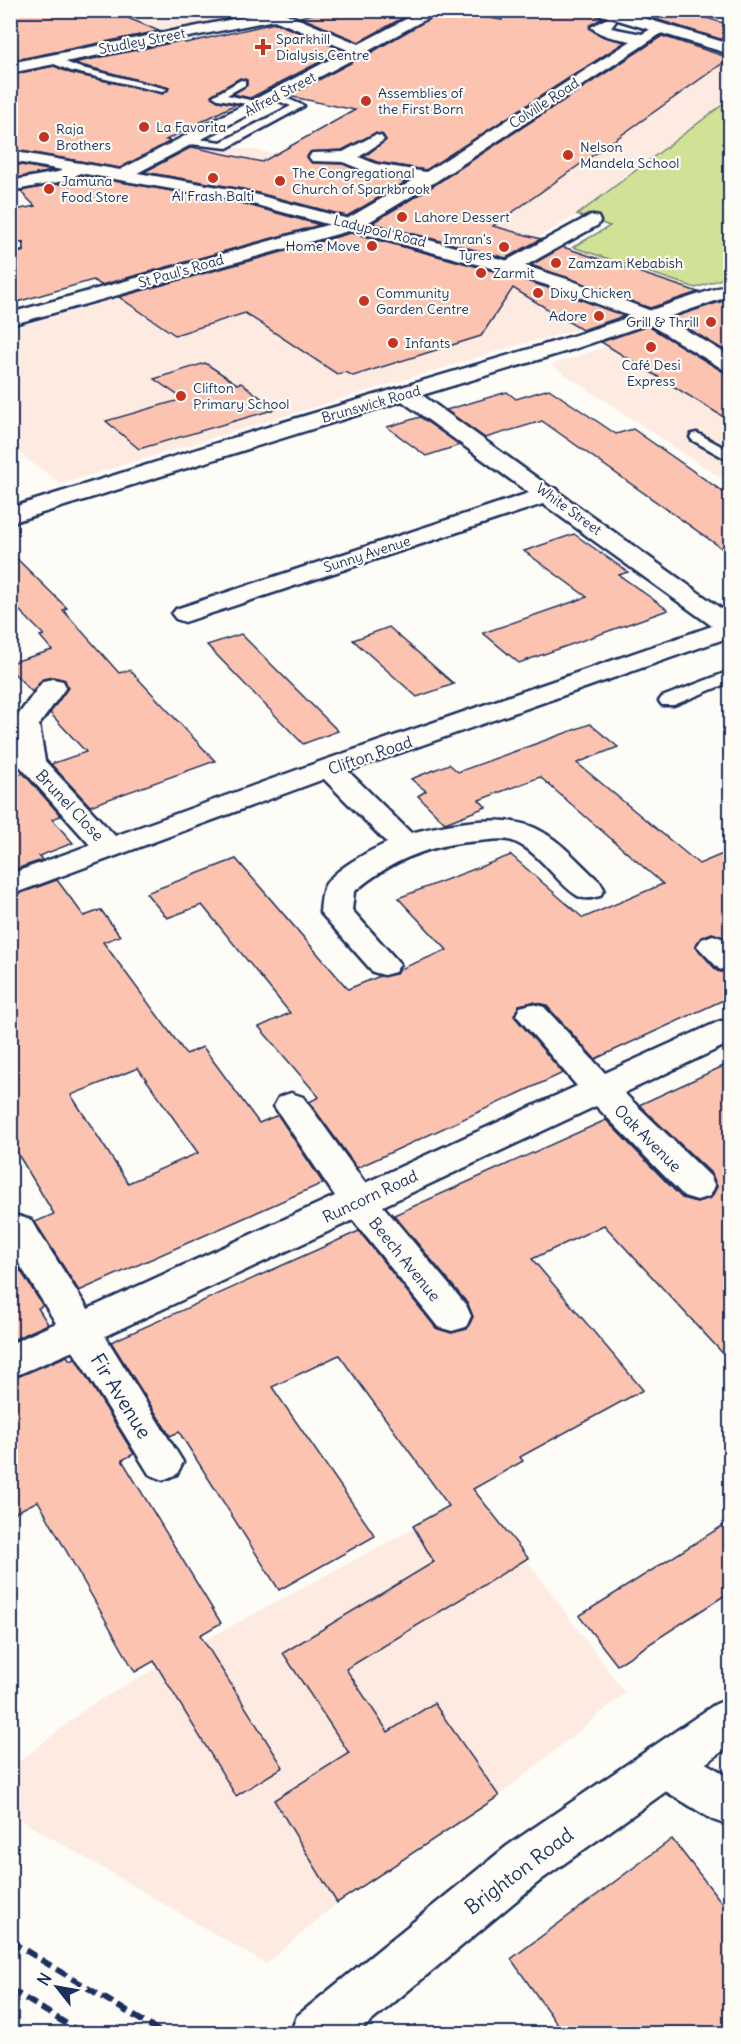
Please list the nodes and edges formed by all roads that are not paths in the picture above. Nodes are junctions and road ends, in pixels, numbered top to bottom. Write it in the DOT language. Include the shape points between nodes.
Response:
graph roads {
  1 [pos="435,10"];
  2 [pos="663,10"];
  3 [pos="269,13"];
  4 [pos="605,16"];
  5 [pos="631,20"];
  6 [pos="660,29"];
  7 [pos="643,39"];
  8 [pos="730,49"];
  9 [pos="363,51"];
  10 [pos="51,59"];
  11 [pos="10,68"];
  12 [pos="242,83"];
  13 [pos="162,89"];
  14 [pos="275,96"];
  15 [pos="259,105"];
  16 [pos="375,140"];
  17 [pos="190,141"];
  18 [pos="10,156"];
  19 [pos="318,157"];
  20 [pos="347,157"];
  21 [pos="79,168"];
  22 [pos="124,175"];
  23 [pos="429,178"];
  24 [pos="10,186"];
  25 [pos="591,221"];
  26 [pos="352,224"];
  27 [pos="508,267"];
  28 [pos="730,290"];
  29 [pos="13,316"];
  30 [pos="652,318"];
  31 [pos="730,364"];
  32 [pos="406,393"];
  33 [pos="697,437"];
  34 [pos="730,457"];
  35 [pos="549,494"];
  36 [pos="10,516"];
  37 [pos="185,614"];
  38 [pos="730,628"];
  39 [pos="730,676"];
  40 [pos="53,687"];
  41 [pos="668,701"];
  42 [pos="18,723"];
  43 [pos="329,768"];
  44 [pos="405,844"];
  45 [pos="110,849"];
  46 [pos="10,885"];
  47 [pos="589,889"];
  48 [pos="384,964"];
  49 [pos="532,1015"];
  50 [pos="730,1030"];
  51 [pos="600,1090"];
  52 [pos="291,1106"];
  53 [pos="697,1186"];
  54 [pos="358,1201"];
  55 [pos="18,1230"];
  56 [pos="452,1316"];
  57 [pos="79,1330"];
  58 [pos="10,1362"];
  59 [pos="163,1462"];
  60 [pos="730,1720"];
  61 [pos="665,1765"];
  62 [pos="730,1803"];
  63 [pos="315,2034"];
  1 -- 9 [label="street, Alfred Street"];
  2 -- 5 [label="street"];
  3 -- 9 [label="street"];
  3 -- 10 [label="street, Studley Street"];
  4 -- 5 [label="street"];
  4 -- 7 [label="street" via="599,27"];
  5 -- 6 [label="street"];
  6 -- 7 [label="street, Colville Road"];
  6 -- 8 [label="street"];
  7 -- 23 [label="street, Colville Road"];
  9 -- 14 [label="street, Alfred Street"];
  10 -- 11 [label="street, Studley Street"];
  10 -- 13 [label="lane" via="75,69"];
  12 -- 15 [label="lane" via="218,96"];
  14 -- 15 [label="street, Alfred Street"];
  14 -- 17 [label="lane" via="299,106 223,146"];
  15 -- 17 [label="street, Alfred Street"];
  16 -- 20 [label="street"];
  17 -- 22 [label="street, Alfred Street"];
  18 -- 21 [label="street, Ladypool Road"];
  19 -- 20 [label="street"];
  20 -- 23 [label="street" via="370,166"];
  21 -- 22 [label="street, Ladypool Road"];
  21 -- 24 [label="street" via="63,176"];
  22 -- 26 [label="street, Ladypool Road" via="242,196"];
  23 -- 26 [label="street, Colville Road"];
  25 -- 27 [label="street"];
  26 -- 27 [label="street, Ladypool Road"];
  26 -- 29 [label="street, St Paul's Road"];
  27 -- 30 [label="street, Ladypool Road"];
  28 -- 30 [label="street, Brunswick Road"];
  30 -- 31 [label="street, Ladypool Road"];
  30 -- 32 [label="street, Brunswick Road"];
  32 -- 35 [label="street, White Street"];
  32 -- 36 [label="street, Brunswick Road"];
  33 -- 34 [label="lane"];
  35 -- 37 [label="street, Sunny Avenue"];
  35 -- 38 [label="street, White Street"];
  38 -- 43 [label="street, Clifton Road"];
  39 -- 41 [label="lane"];
  40 -- 42 [label="street, Brunel Close"];
  42 -- 45 [label="street, Brunel Close" via="31,763"];
  43 -- 44 [label="street"];
  43 -- 45 [label="street, Clifton Road"];
  44 -- 47 [label="street" via="456,832 499,830 524,835"];
  44 -- 48 [label="street" via="361,868 339,888 336,912"];
  45 -- 46 [label="street, Clifton Road"];
  49 -- 51 [label="street, Oak Avenue"];
  50 -- 51 [label="street, Runcorn Road"];
  51 -- 53 [label="street, Oak Avenue"];
  51 -- 54 [label="street, Runcorn Road"];
  52 -- 54 [label="street, Beech Avenue"];
  54 -- 56 [label="street, Beech Avenue"];
  54 -- 57 [label="street, Runcorn Road"];
  55 -- 57 [label="street, Fir Avenue"];
  57 -- 58 [label="street, Runcorn Road"];
  57 -- 59 [label="street, Fir Avenue"];
  60 -- 61 [label="street, Brighton Road"];
  61 -- 62 [label="street"];
  61 -- 63 [label="street, Brighton Road" via="524,1863"];
}
